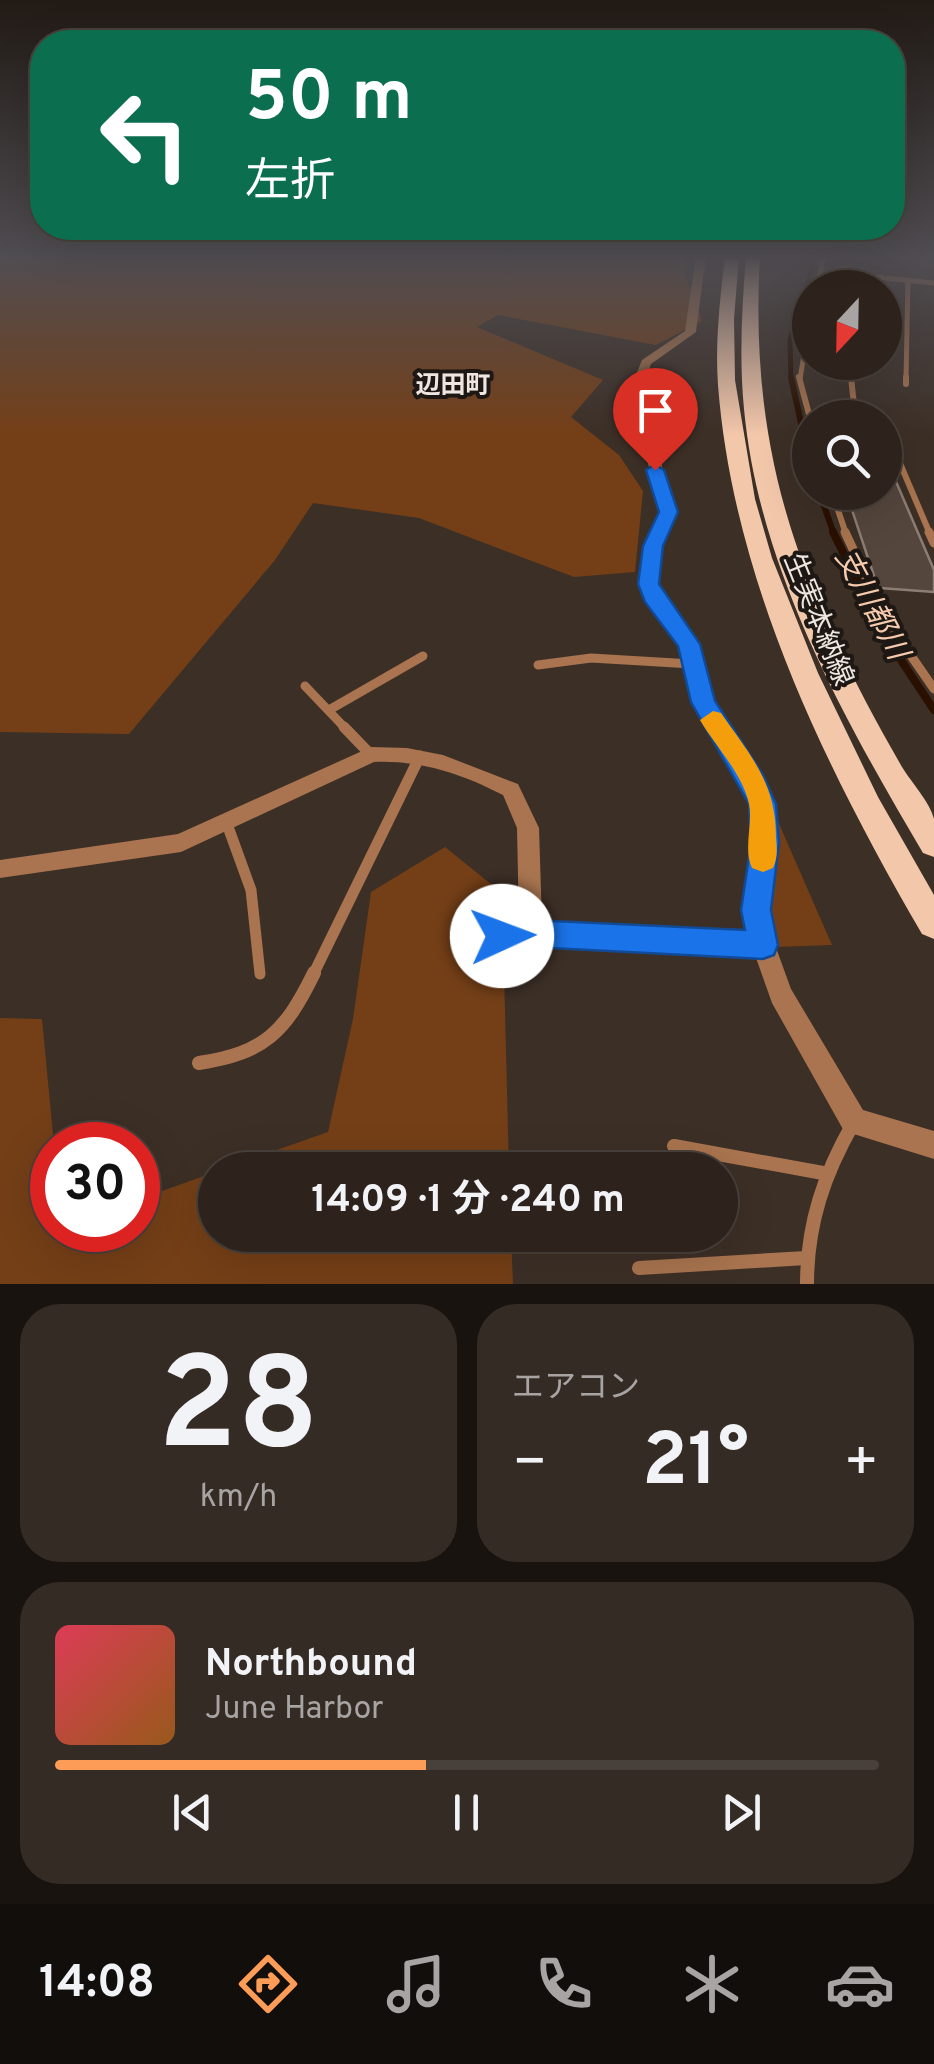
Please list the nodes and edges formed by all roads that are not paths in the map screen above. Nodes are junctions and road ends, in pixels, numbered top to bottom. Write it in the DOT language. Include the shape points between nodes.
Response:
graph roads {
  1 [pos="692,316"];
  2 [pos="723,316"];
  3 [pos="747,316"];
  4 [pos="907,316"];
  5 [pos="906,384"];
  6 [pos="902,468"];
  7 [pos="837,510"];
  8 [pos="934,543"];
  9 [pos="423,656"];
  10 [pos="692,664"];
  11 [pos="538,665"];
  12 [pos="305,686"];
  13 [pos="934,689"];
  14 [pos="329,710"];
  15 [pos="372,755"];
  16 [pos="420,756"];
  17 [pos="227,824"];
  18 [pos="934,844"];
  19 [pos="0,869"];
  20 [pos="934,924"];
  21 [pos="531,933"];
  22 [pos="502,936"];
  23 [pos="763,945"];
  24 [pos="260,974"];
  25 [pos="199,1063"];
  26 [pos="854,1121"];
  27 [pos="934,1145"];
  28 [pos="674,1146"];
  29 [pos="823,1173"];
  30 [pos="806,1258"];
  31 [pos="639,1268"];
  32 [pos="807,1284"];
  1 -- 10 [label="street" via="690,332 646,362 635,392 668,512 653,546 649,584 689,644"];
  2 -- 20 [label="main road, 生実本納線" via="729,428 743,506 788,640"];
  3 -- 18 [label="main road, 生実本納線" via="750,391 775,514 799,583 848,693"];
  4 -- 5 [label="lane"];
  6 -- 8 [label="lane"];
  7 -- 13 [label="lane" via="873,604"];
  9 -- 14 [label="lane"];
  10 -- 11 [label="lane" via="590,658"];
  10 -- 23 [label="street" via="704,702 762,804 765,843 756,910"];
  12 -- 14 [label="lane"];
  14 -- 15 [label="lane"];
  15 -- 16 [label="street"];
  15 -- 17 [label="street"];
  16 -- 21 [label="street" via="493,780 511,790 523,809"];
  16 -- 25 [label="lane" via="278,1035 252,1055"];
  17 -- 19 [label="street" via="182,843"];
  17 -- 24 [label="lane" via="251,890"];
  21 -- 22 [label="street"];
  21 -- 23 [label="street"];
  23 -- 26 [label="street" via="780,995"];
  26 -- 27 [label="street"];
  26 -- 29 [label="lane"];
  28 -- 29 [label="lane"];
  29 -- 30 [label="lane"];
  30 -- 31 [label="lane"];
  30 -- 32 [label="lane"];
}
